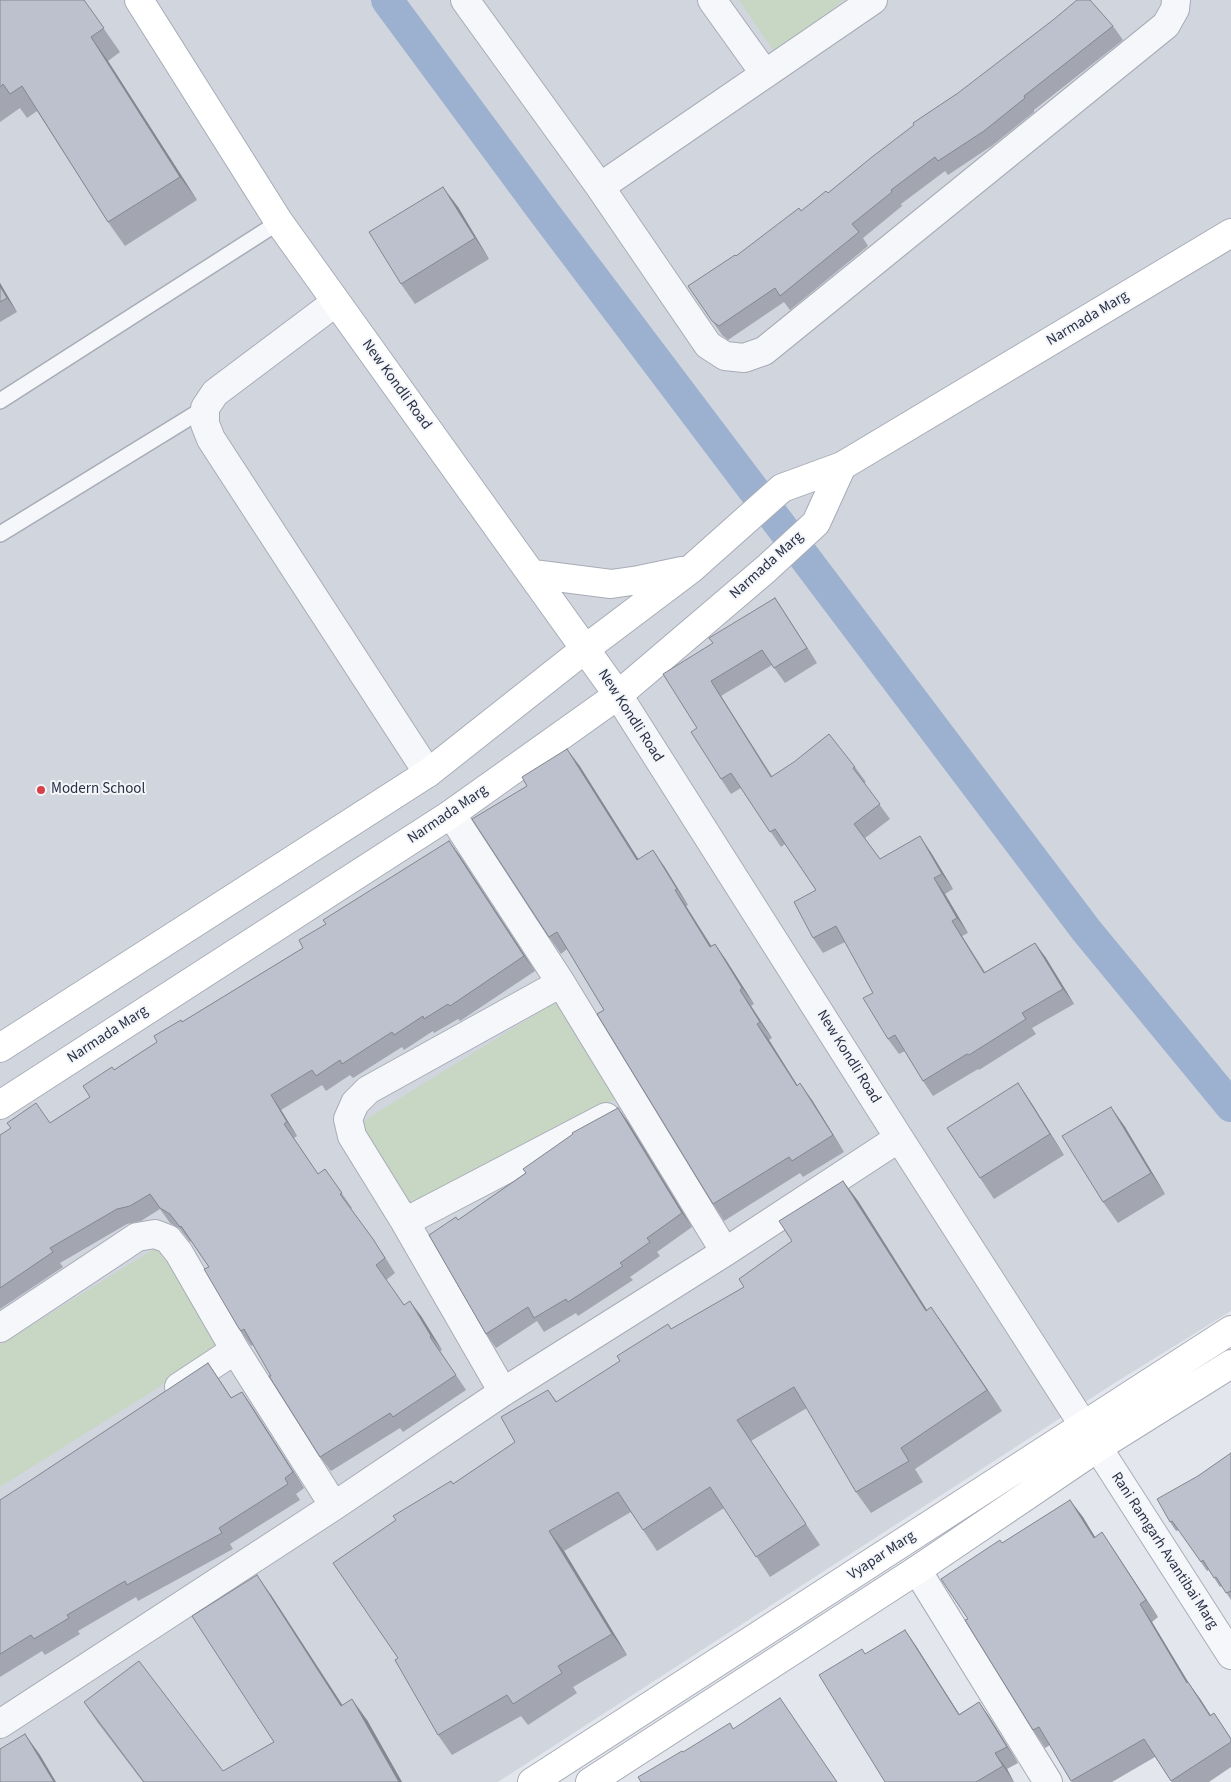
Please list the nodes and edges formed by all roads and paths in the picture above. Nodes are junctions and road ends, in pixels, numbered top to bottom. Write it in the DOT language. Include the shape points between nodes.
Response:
graph roads {
  1 [pos="139,0"];
  2 [pos="465,0"];
  3 [pos="712,0"];
  4 [pos="873,0"];
  5 [pos="1176,0"];
  6 [pos="765,74"];
  7 [pos="600,187"];
  8 [pos="279,222"];
  9 [pos="1231,234"];
  10 [pos="336,302"];
  11 [pos="0,401"];
  12 [pos="205,408"];
  13 [pos="842,466"];
  14 [pos="0,534"];
  15 [pos="691,569"];
  16 [pos="533,574"];
  17 [pos="585,649"];
  18 [pos="618,695"];
  19 [pos="428,773"];
  20 [pos="451,814"];
  21 [pos="561,983"];
  22 [pos="0,1048"];
  23 [pos="633,1102"];
  24 [pos="0,1105"];
  25 [pos="899,1138"];
  26 [pos="405,1222"];
  27 [pos="725,1252"];
  28 [pos="0,1328"];
  29 [pos="1231,1330"];
  30 [pos="235,1350"];
  31 [pos="1231,1364"];
  32 [pos="503,1392"];
  33 [pos="162,1398"];
  34 [pos="1090,1437"];
  35 [pos="334,1506"];
  36 [pos="917,1570"];
  37 [pos="1231,1655"];
  38 [pos="0,1724"];
  39 [pos="532,1782"];
  40 [pos="590,1782"];
  41 [pos="1048,1782"];
  1 -- 8 [label="street, New Kondli Road"];
  2 -- 7 [label="street"];
  3 -- 6 [label="street"];
  4 -- 6 [label="street"];
  5 -- 7 [label="street" via="1166,25 764,351 744,358 725,356 708,345"];
  6 -- 7 [label="street"];
  8 -- 10 [label="street, New Kondli Road"];
  8 -- 11 [label="lane"];
  9 -- 13 [label="street, Narmada Marg"];
  10 -- 12 [label="street" via="215,393"];
  10 -- 16 [label="street, New Kondli Road"];
  12 -- 14 [label="lane"];
  12 -- 19 [label="street" via="204,424 211,439"];
  13 -- 15 [label="street, Narmada Marg" via="782,488"];
  13 -- 18 [label="street, Narmada Marg" via="816,523"];
  15 -- 16 [label="street" via="611,584"];
  15 -- 17 [label="street, Narmada Marg"];
  16 -- 17 [label="street, New Kondli Road"];
  17 -- 18 [label="street, New Kondli Road"];
  17 -- 19 [label="street, Narmada Marg"];
  18 -- 20 [label="street, Narmada Marg"];
  18 -- 25 [label="street, New Kondli Road"];
  19 -- 22 [label="street, Narmada Marg"];
  20 -- 21 [label="street"];
  20 -- 24 [label="street, Narmada Marg"];
  21 -- 23 [label="street"];
  21 -- 26 [label="street" via="368,1090 355,1103 348,1119 352,1136"];
  23 -- 26 [label="street"];
  23 -- 27 [label="street"];
  25 -- 27 [label="street"];
  25 -- 34 [label="street, New Kondli Road"];
  26 -- 32 [label="street"];
  27 -- 32 [label="street"];
  28 -- 30 [label="street" via="137,1237 155,1234 168,1239 179,1253"];
  29 -- 34 [label="street, Vyapar Marg"];
  30 -- 33 [label="street"];
  30 -- 35 [label="street"];
  31 -- 34 [label="street, Vyapar Marg"];
  32 -- 35 [label="street"];
  34 -- 36 [label="street, Vyapar Marg"];
  34 -- 37 [label="street, Rani Ramgarh Avantibai Marg"];
  34 -- 39 [label="street, Vyapar Marg"];
  35 -- 38 [label="street"];
  36 -- 40 [label="street, Vyapar Marg"];
  36 -- 41 [label="street"];
}
